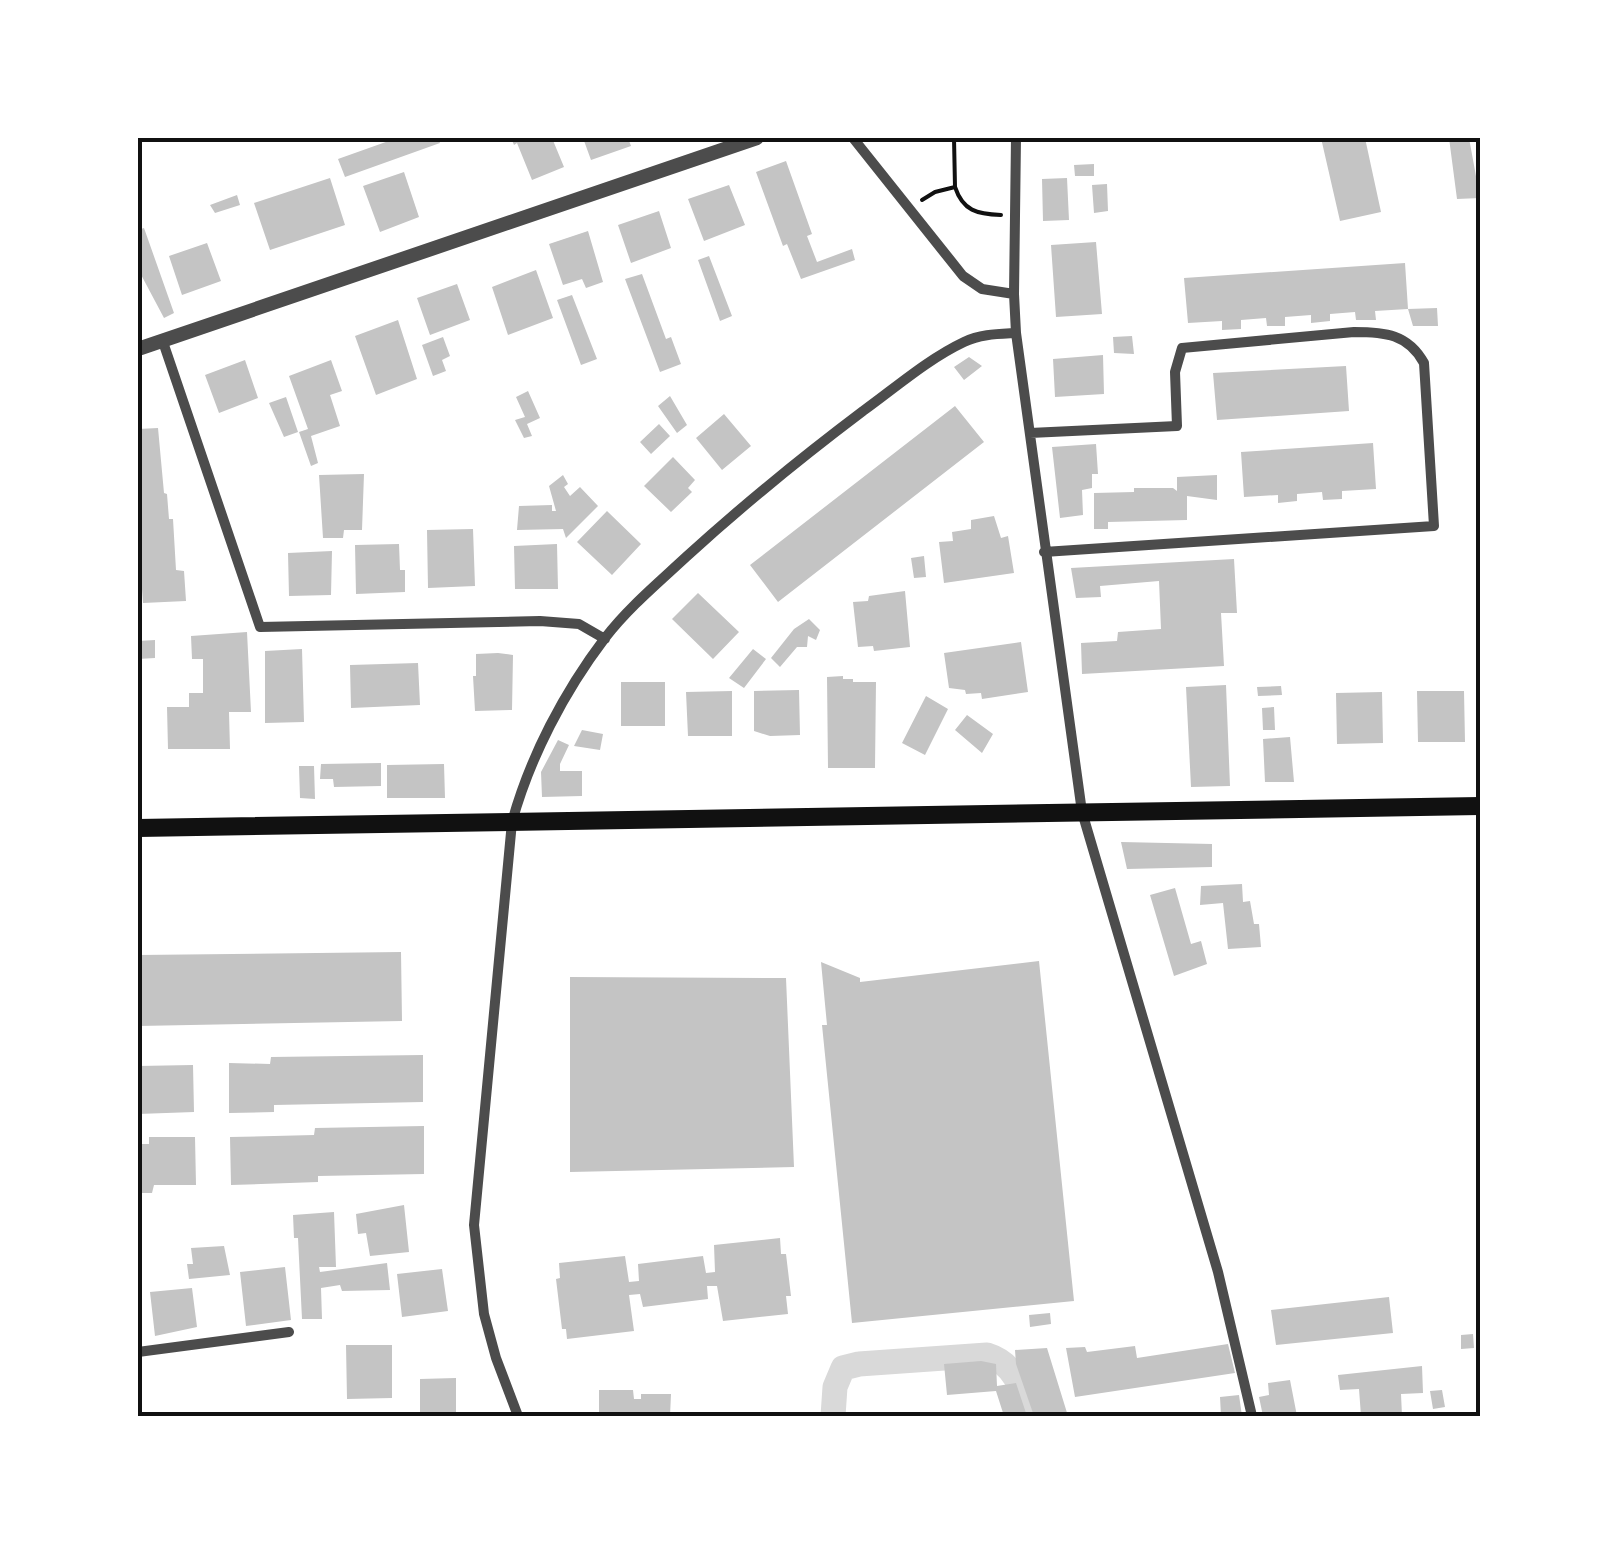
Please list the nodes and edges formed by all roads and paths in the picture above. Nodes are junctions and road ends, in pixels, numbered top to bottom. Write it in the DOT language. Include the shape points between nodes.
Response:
graph roads {
  1 [pos="757,138"];
  2 [pos="853,138"];
  3 [pos="954,138"];
  4 [pos="1016,138"];
  5 [pos="955,187"];
  6 [pos="928,196"];
  7 [pos="1001,214"];
  8 [pos="1014,294"];
  9 [pos="1016,333"];
  10 [pos="163,342"];
  11 [pos="138,349"];
  12 [pos="1030,432"];
  13 [pos="1044,552"];
  14 [pos="605,638"];
  15 [pos="1480,806"];
  16 [pos="1082,812"];
  17 [pos="512,822"];
  18 [pos="138,828"];
  19 [pos="289,1332"];
  20 [pos="138,1352"];
  21 [pos="518,1416"];
  22 [pos="1252,1416"];
  1 -- 10 [label="street"];
  2 -- 8 [label="street" via="962,276 982,289"];
  3 -- 5 [label="path"];
  4 -- 8 [label="street"];
  5 -- 6 [label="path"];
  5 -- 7 [label="path" via="963,206"];
  8 -- 9 [label="street"];
  9 -- 12 [label="street"];
  9 -- 14 [label="street" via="960,343 908,378 761,491"];
  10 -- 11 [label="street"];
  10 -- 14 [label="street" via="260,627 540,621 578,624"];
  12 -- 13 [label="street"];
  12 -- 13 [label="street" via="1176,426 1175,372 1182,348 1380,332 1401,337 1424,363 1434,526"];
  13 -- 16 [label="street"];
  14 -- 17 [label="street" via="548,732"];
  15 -- 16 [label="main road"];
  16 -- 17 [label="main road"];
  16 -- 22 [label="street" via="1218,1272"];
  17 -- 18 [label="main road"];
  17 -- 21 [label="street" via="474,1225 484,1314"];
  19 -- 20 [label="street"];
}
